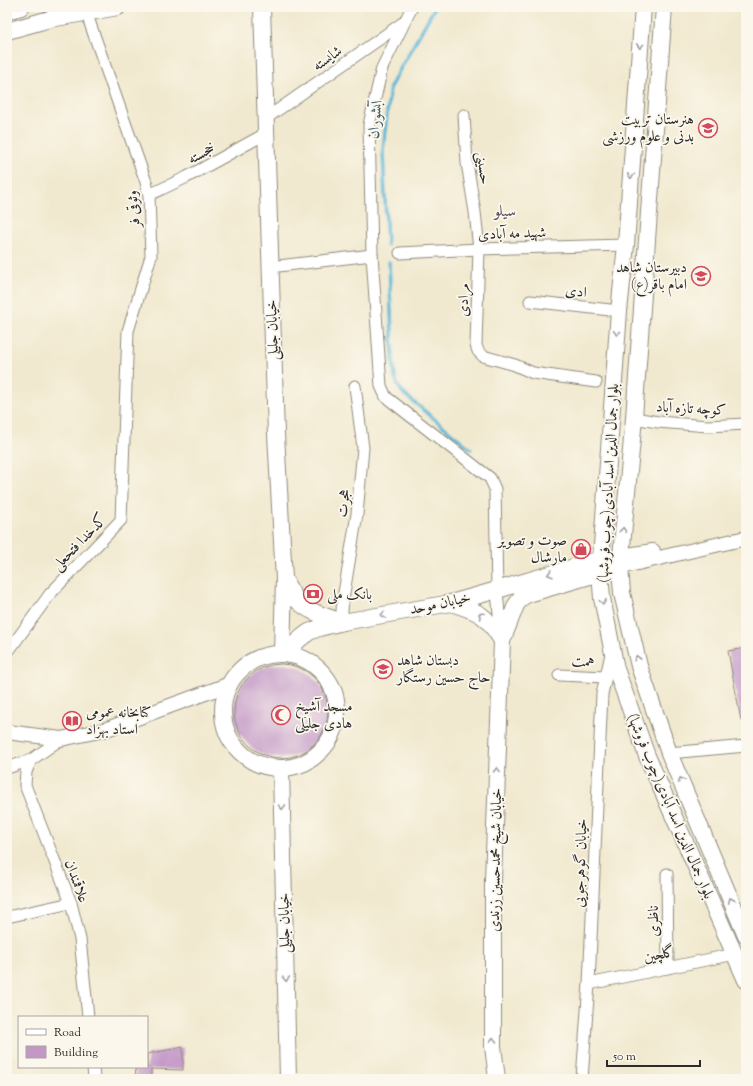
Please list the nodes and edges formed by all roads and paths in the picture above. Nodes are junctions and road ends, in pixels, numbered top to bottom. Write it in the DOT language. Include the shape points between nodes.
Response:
graph roads {
  1 [pos="21,7"];
  2 [pos="118,7"];
  3 [pos="262,7"];
  4 [pos="412,7"];
  5 [pos="643,7"];
  6 [pos="664,7"];
  7 [pos="7,11"];
  8 [pos="86,12"];
  9 [pos="405,22"];
  10 [pos="7,31"];
  11 [pos="464,115"];
  12 [pos="265,127"];
  13 [pos="149,195"];
  14 [pos="626,246"];
  15 [pos="479,249"];
  16 [pos="400,253"];
  17 [pos="372,255"];
  18 [pos="270,267"];
  19 [pos="530,301"];
  20 [pos="619,311"];
  21 [pos="596,382"];
  22 [pos="355,386"];
  23 [pos="125,410"];
  24 [pos="634,418"];
  25 [pos="746,424"];
  26 [pos="746,534"];
  27 [pos="746,538"];
  28 [pos="620,562"];
  29 [pos="600,566"];
  30 [pos="284,579"];
  31 [pos="497,590"];
  32 [pos="451,603"];
  33 [pos="343,622"];
  34 [pos="502,641"];
  35 [pos="612,650"];
  36 [pos="7,654"];
  37 [pos="284,654"];
  38 [pos="559,675"];
  39 [pos="606,677"];
  40 [pos="230,684"];
  41 [pos="7,732"];
  42 [pos="61,739"];
  43 [pos="746,746"];
  44 [pos="669,753"];
  45 [pos="31,760"];
  46 [pos="7,768"];
  47 [pos="281,768"];
  48 [pos="667,874"];
  49 [pos="71,903"];
  50 [pos="7,917"];
  51 [pos="746,936"];
  52 [pos="735,954"];
  53 [pos="668,968"];
  54 [pos="746,980"];
  55 [pos="589,984"];
  56 [pos="88,1016"];
  57 [pos="93,1068"];
  58 [pos="94,1079"];
  59 [pos="288,1079"];
  60 [pos="497,1079"];
  61 [pos="582,1079"];
  1 -- 7 [label="main road"];
  2 -- 8 [label="main road"];
  3 -- 12 [label="main road, خیابان جلیلی"];
  4 -- 9 [label="street"];
  5 -- 14 [label="main road, بلوار جمال الدین اسد آبادی(چوب فروشها), one-way"];
  6 -- 24 [label="main road, بلوار جمال الدین اسد آبادی(چوب فروشها)"];
  8 -- 10 [label="main road"];
  8 -- 13 [label="street, وثوقی فر"];
  9 -- 12 [label="street, شایسته"];
  9 -- 17 [label="street" via="382,68 369,126"];
  11 -- 15 [label="street, حسینی" via="467,163"];
  12 -- 13 [label="street, خجسته" via="187,178"];
  12 -- 18 [label="main road, خیابان جلیلی"];
  13 -- 23 [label="street, وثوقی فر" via="151,256 128,331"];
  14 -- 15 [label="street, شهید مه آبادی"];
  14 -- 20 [label="main road, بلوار جمال الدین اسد آبادی(چوب فروشها)"];
  15 -- 16 [label="street, شهید مه آبادی"];
  15 -- 21 [label="street, مرادی" via="476,345 478,351 483,356 533,373"];
  17 -- 18 [label="street"];
  17 -- 31 [label="street" via="381,386 386,397 490,478 495,489"];
  18 -- 30 [label="main road, خیابان جلیلی"];
  19 -- 20 [label="street, ادی"];
  20 -- 29 [label="main road, بلوار جمال الدین اسد آبادی(چوب فروشها), one-way"];
  22 -- 33 [label="street, هجرت" via="363,448 357,514 343,599"];
  23 -- 36 [label="street, کدخدا فتحعلی" via="121,520 50,594"];
  24 -- 25 [label="street, کوچه تازه آباد" via="708,426"];
  28 -- 24 [label="main road, بلوار جمال الدین اسد آبادی(چوب فروشها), one-way"];
  26 -- 28 [label="street"];
  27 -- 28 [label="street"];
  28 -- 29 [label="main road"];
  44 -- 28 [label="main road, بلوار جمال الدین اسد آبادی(چوب فروشها), one-way" via="639,666 622,593"];
  29 -- 31 [label="main road, خیابان موحد, one-way"];
  29 -- 34 [label="main road" via="521,598"];
  29 -- 35 [label="main road, بلوار جمال الدین اسد آبادی(چوب فروشها), one-way" via="602,598"];
  30 -- 33 [label="main road" via="298,601 321,615"];
  30 -- 37 [label="main road, خیابان جلیلی"];
  31 -- 32 [label="main road, خیابان موحد"];
  31 -- 34 [label="street"];
  32 -- 33 [label="main road, خیابان موحد, one-way"];
  34 -- 32 [label="main road, one-way" via="486,617"];
  33 -- 37 [label="main road, خیابان موحد" via="309,632"];
  60 -- 34 [label="main road, خیابان شیخ محمدحسین زرندی, one-way" via="493,1046 493,880"];
  35 -- 39 [label="street, خیابان گوهرجویی"];
  35 -- 52 [label="main road, بلوار جمال الدین اسد آبادی(چوب فروشها)" via="646,756"];
  37 -- 40 [label="main road" via="253,660 240,670"];
  37 -- 47 [label="main road" via="307,659 320,669 331,682 338,715 334,732 313,758 298,765"];
  38 -- 39 [label="street, همت"];
  39 -- 55 [label="street, خیابان گوهرجویی" via="602,694"];
  40 -- 42 [label="street" via="104,730"];
  40 -- 47 [label="main road" via="224,700 223,717 236,747 249,759 264,766"];
  41 -- 42 [label="street"];
  42 -- 45 [label="street"];
  43 -- 44 [label="street"];
  51 -- 44 [label="main road, بلوار جمال الدین اسد آبادی(چوب فروشها), one-way"];
  45 -- 46 [label="street"];
  45 -- 49 [label="street, علاقمندان" via="26,772 25,785"];
  47 -- 59 [label="main road, خیابان جلیلی, one-way"];
  48 -- 53 [label="street, ناظری"];
  49 -- 50 [label="street"];
  49 -- 56 [label="street, علاقمندان" via="80,939"];
  52 -- 53 [label="street, گلچین"];
  52 -- 54 [label="main road, بلوار جمال الدین اسد آبادی(چوب فروشها)"];
  53 -- 55 [label="street, گلچین"];
  55 -- 61 [label="street, خیابان گوهرجویی"];
  57 -- 58 [label="street"];
}
